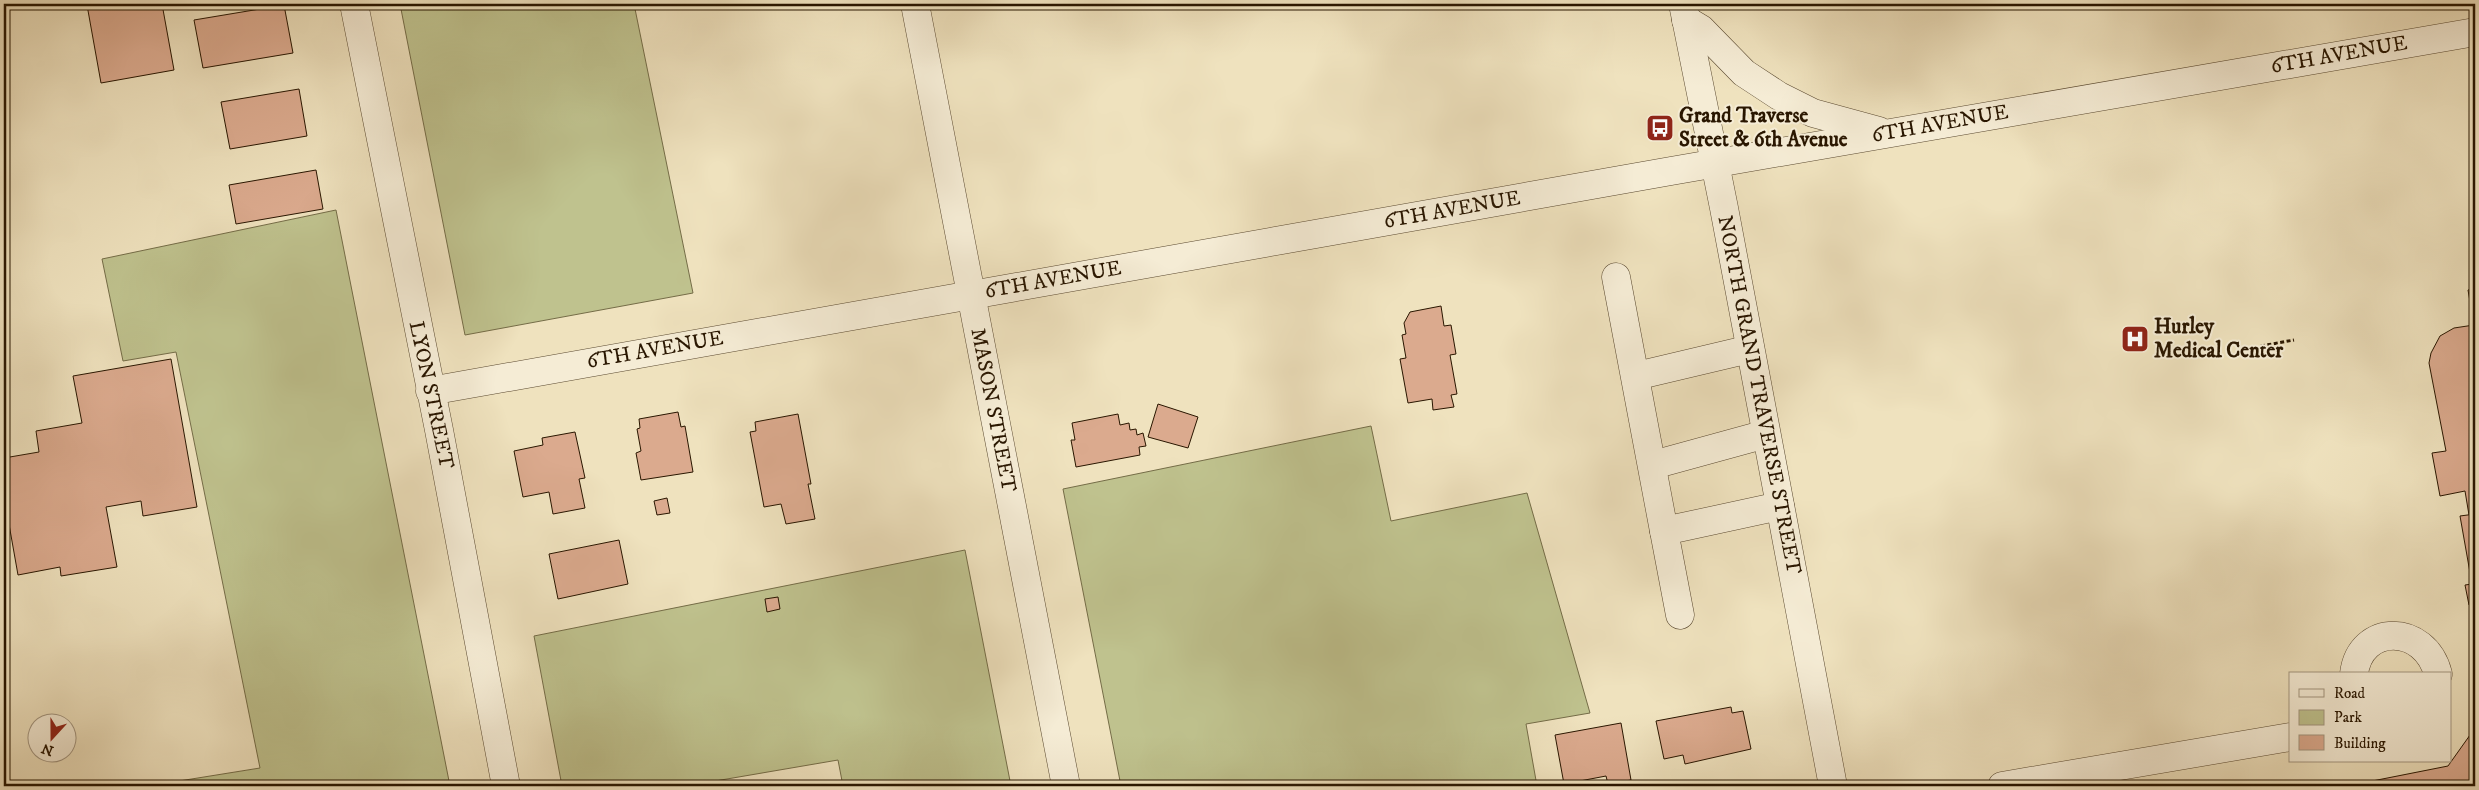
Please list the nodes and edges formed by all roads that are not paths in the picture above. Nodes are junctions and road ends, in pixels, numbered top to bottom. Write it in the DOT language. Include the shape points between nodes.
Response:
graph roads {
  1 [pos="354,4"];
  2 [pos="915,4"];
  3 [pos="1684,12"];
  4 [pos="2475,32"];
  5 [pos="1884,134"];
  6 [pos="1715,164"];
  7 [pos="1616,277"];
  8 [pos="971,294"];
  9 [pos="1750,348"];
  10 [pos="1636,376"];
  11 [pos="430,391"];
  12 [pos="1766,434"];
  13 [pos="1653,465"];
  14 [pos="1780,506"];
  15 [pos="1664,531"];
  16 [pos="1680,615"];
  17 [pos="2355,672"];
  18 [pos="2437,672"];
  19 [pos="2289,737"];
  20 [pos="506,786"];
  21 [pos="1066,786"];
  22 [pos="1834,786"];
  23 [pos="2002,786"];
  1 -- 11 [label="street, LYON STREET"];
  2 -- 8 [label="street, MASON STREET"];
  3 -- 5 [label="street" via="1744,73 1779,96 1813,113"];
  3 -- 6 [label="street, NORTH GRAND TRAVERSE STREET"];
  4 -- 5 [label="street, 6TH AVENUE"];
  5 -- 6 [label="street, 6TH AVENUE"];
  6 -- 8 [label="street, 6TH AVENUE"];
  6 -- 9 [label="street, NORTH GRAND TRAVERSE STREET"];
  7 -- 10 [label="street"];
  8 -- 11 [label="street, 6TH AVENUE"];
  8 -- 21 [label="street, MASON STREET"];
  9 -- 10 [label="street"];
  9 -- 12 [label="street, NORTH GRAND TRAVERSE STREET"];
  10 -- 13 [label="street"];
  11 -- 20 [label="street, LYON STREET"];
  12 -- 13 [label="street"];
  12 -- 14 [label="street, NORTH GRAND TRAVERSE STREET"];
  13 -- 15 [label="street"];
  14 -- 15 [label="street"];
  14 -- 22 [label="street, NORTH GRAND TRAVERSE STREET"];
  15 -- 16 [label="street"];
  17 -- 18 [label="street" via="2363,650 2374,641 2394,636 2408,637 2420,644 2434,660"];
  19 -- 23 [label="street"];
}
